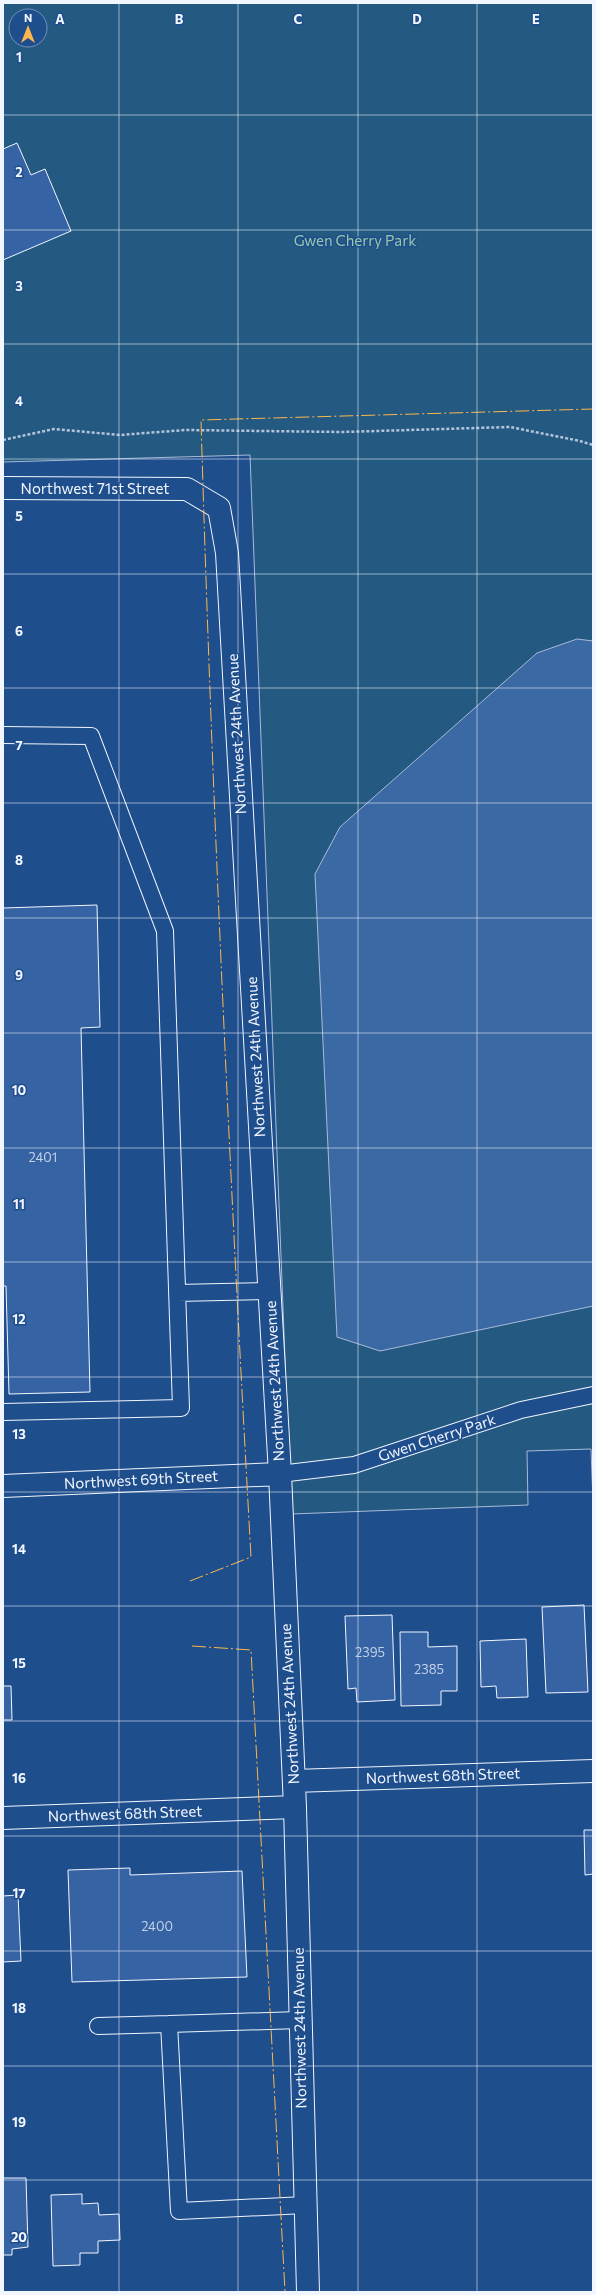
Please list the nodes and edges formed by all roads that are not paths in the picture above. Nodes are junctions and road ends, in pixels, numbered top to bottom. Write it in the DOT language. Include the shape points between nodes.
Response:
graph roads {
  1 [pos="3,488"];
  2 [pos="187,489"];
  3 [pos="3,735"];
  4 [pos="270,1291"];
  5 [pos="177,1293"];
  6 [pos="593,1395"];
  7 [pos="3,1412"];
  8 [pos="280,1474"];
  9 [pos="3,1486"];
  10 [pos="593,1771"];
  11 [pos="294,1781"];
  12 [pos="295,1807"];
  13 [pos="3,1818"];
  14 [pos="300,2020"];
  15 [pos="169,2024"];
  16 [pos="98,2026"];
  17 [pos="305,2204"];
  18 [pos="308,2292"];
  1 -- 2 [label="street, Northwest 71st Street"];
  2 -- 4 [label="street, Northwest 24th Avenue" via="219,508 227,553"];
  3 -- 5 [label="lane" via="91,736 165,931"];
  4 -- 5 [label="lane"];
  4 -- 8 [label="street, Northwest 24th Avenue"];
  5 -- 7 [label="lane" via="181,1408"];
  6 -- 8 [label="lane, Gwen Cherry Park" via="521,1410 354,1465"];
  8 -- 9 [label="street, Northwest 69th Street"];
  8 -- 11 [label="street, Northwest 24th Avenue"];
  10 -- 11 [label="street, Northwest 68th Street"];
  11 -- 12 [label="street, Northwest 24th Avenue"];
  12 -- 13 [label="street, Northwest 68th Street"];
  12 -- 14 [label="street, Northwest 24th Avenue"];
  14 -- 15 [label="lane"];
  14 -- 17 [label="street, Northwest 24th Avenue"];
  15 -- 16 [label="lane"];
  15 -- 17 [label="lane" via="179,2211"];
  17 -- 18 [label="street, Northwest 24th Avenue"];
}
